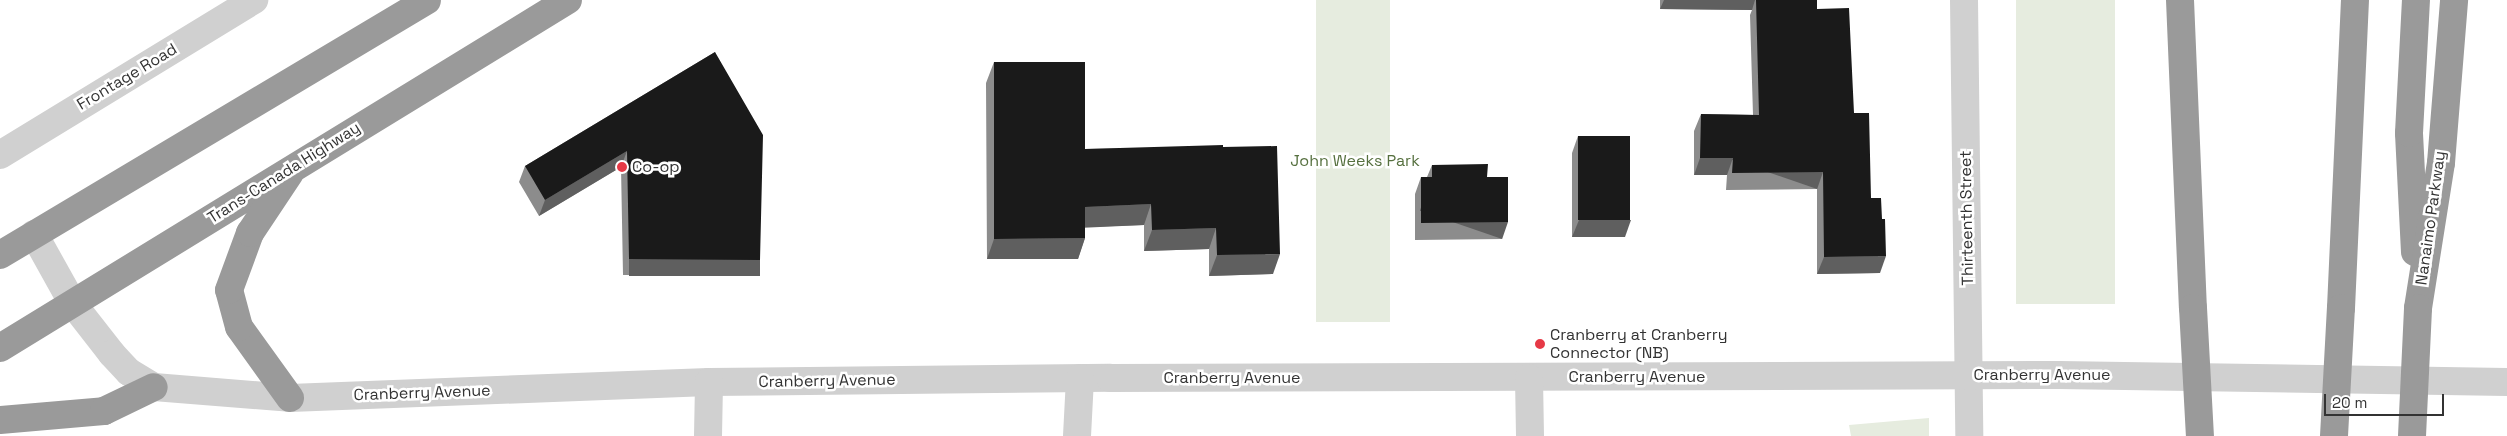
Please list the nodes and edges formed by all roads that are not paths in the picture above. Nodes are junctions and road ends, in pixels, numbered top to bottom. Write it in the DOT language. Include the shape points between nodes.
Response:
graph roads {
  1 [pos="254,0"];
  2 [pos="427,0"];
  3 [pos="568,0"];
  4 [pos="1964,0"];
  5 [pos="2180,0"];
  6 [pos="2355,0"];
  7 [pos="2416,0"];
  8 [pos="2454,0"];
  9 [pos="0,155"];
  10 [pos="296,165"];
  11 [pos="34,234"];
  12 [pos="0,255"];
  13 [pos="73,304"];
  14 [pos="2418,308"];
  15 [pos="0,348"];
  16 [pos="1968,375"];
  17 [pos="1080,378"];
  18 [pos="1529,378"];
  19 [pos="709,382"];
  20 [pos="2507,382"];
  21 [pos="154,387"];
  22 [pos="290,398"];
  23 [pos="0,420"];
  24 [pos="708,436"];
  25 [pos="1077,436"];
  26 [pos="1530,436"];
  27 [pos="1968,436"];
  28 [pos="2200,436"];
  29 [pos="2334,436"];
  30 [pos="2412,436"];
  1 -- 9 [label="street, Frontage Road"];
  2 -- 11 [label="highway"];
  3 -- 10 [label="highway, Trans-Canada Highway"];
  4 -- 16 [label="street, Thirteenth Street"];
  5 -- 28 [label="highway, bridge"];
  6 -- 29 [label="highway, bridge"];
  7 -- 14 [label="highway" via="2409,132"];
  8 -- 14 [label="highway, Nanaimo Parkway" via="2440,163"];
  10 -- 13 [label="highway, Trans-Canada Highway"];
  10 -- 22 [label="highway" via="250,232 230,290 239,327"];
  11 -- 12 [label="highway"];
  11 -- 13 [label="street, Cranberry Avenue"];
  13 -- 15 [label="highway, Trans-Canada Highway"];
  13 -- 21 [label="street, Cranberry Avenue" via="129,372"];
  14 -- 30 [label="highway, Nanaimo Parkway, bridge"];
  16 -- 18 [label="street, Cranberry Avenue"];
  16 -- 20 [label="street, Cranberry Avenue"];
  16 -- 27 [label="street, Thirteenth Street"];
  17 -- 18 [label="street, Cranberry Avenue"];
  17 -- 19 [label="street, Cranberry Avenue"];
  17 -- 25 [label="street"];
  18 -- 26 [label="street"];
  19 -- 22 [label="street, Cranberry Avenue"];
  19 -- 24 [label="street"];
  21 -- 22 [label="street, Cranberry Avenue"];
  21 -- 23 [label="highway" via="104,411"];
}
